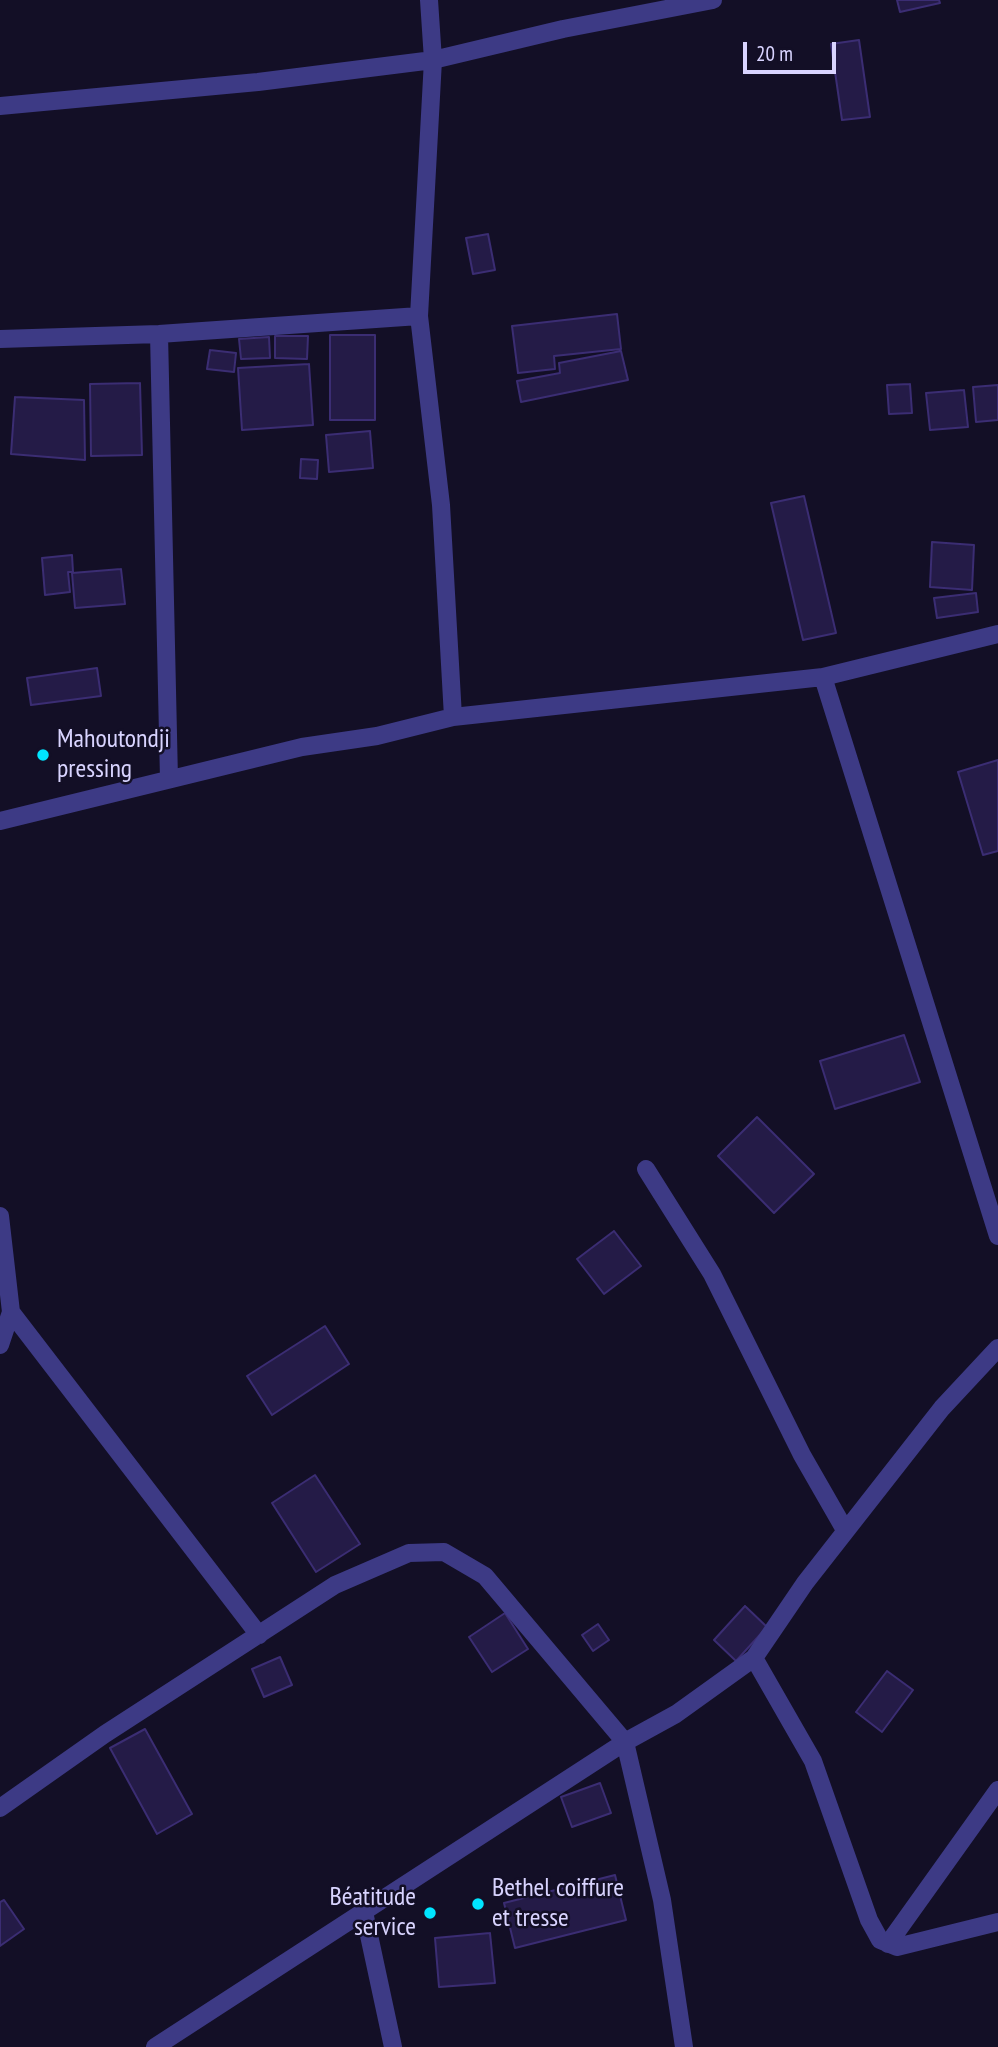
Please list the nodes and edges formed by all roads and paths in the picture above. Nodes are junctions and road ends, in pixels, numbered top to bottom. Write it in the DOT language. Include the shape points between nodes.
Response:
graph roads {
  1 [pos="429,0"];
  2 [pos="713,0"];
  3 [pos="433,60"];
  4 [pos="0,106"];
  5 [pos="419,316"];
  6 [pos="159,334"];
  7 [pos="0,339"];
  8 [pos="998,634"];
  9 [pos="822,677"];
  10 [pos="453,717"];
  11 [pos="169,779"];
  12 [pos="0,821"];
  13 [pos="646,1169"];
  14 [pos="0,1216"];
  15 [pos="998,1237"];
  16 [pos="11,1312"];
  17 [pos="0,1345"];
  18 [pos="998,1348"];
  19 [pos="845,1530"];
  20 [pos="259,1634"];
  21 [pos="754,1658"];
  22 [pos="625,1742"];
  23 [pos="998,1790"];
  24 [pos="2,1801"];
  25 [pos="364,1912"];
  26 [pos="998,1922"];
  27 [pos="888,1944"];
  28 [pos="155,2047"];
  29 [pos="393,2047"];
  30 [pos="684,2047"];
  1 -- 3 [label="street"];
  2 -- 3 [label="street"];
  3 -- 4 [label="street"];
  3 -- 5 [label="street"];
  5 -- 6 [label="street"];
  5 -- 10 [label="street" via="441,505"];
  6 -- 7 [label="street"];
  6 -- 11 [label="street"];
  8 -- 9 [label="street"];
  9 -- 10 [label="street"];
  9 -- 15 [label="street"];
  10 -- 11 [label="street"];
  11 -- 12 [label="street"];
  13 -- 19 [label="street" via="712,1274 802,1455"];
  14 -- 16 [label="street"];
  16 -- 17 [label="street"];
  16 -- 20 [label="street"];
  18 -- 19 [label="street" via="942,1408"];
  19 -- 21 [label="street"];
  20 -- 22 [label="street" via="374,1566 409,1553 444,1552 485,1576"];
  20 -- 24 [label="street"];
  21 -- 22 [label="street" via="676,1714"];
  21 -- 27 [label="street" via="813,1761 869,1920 880,1940"];
  22 -- 25 [label="street"];
  22 -- 30 [label="street" via="662,1900"];
  23 -- 27 [label="street"];
  25 -- 28 [label="street"];
  25 -- 29 [label="street"];
  26 -- 27 [label="street" via="897,1947"];
}
